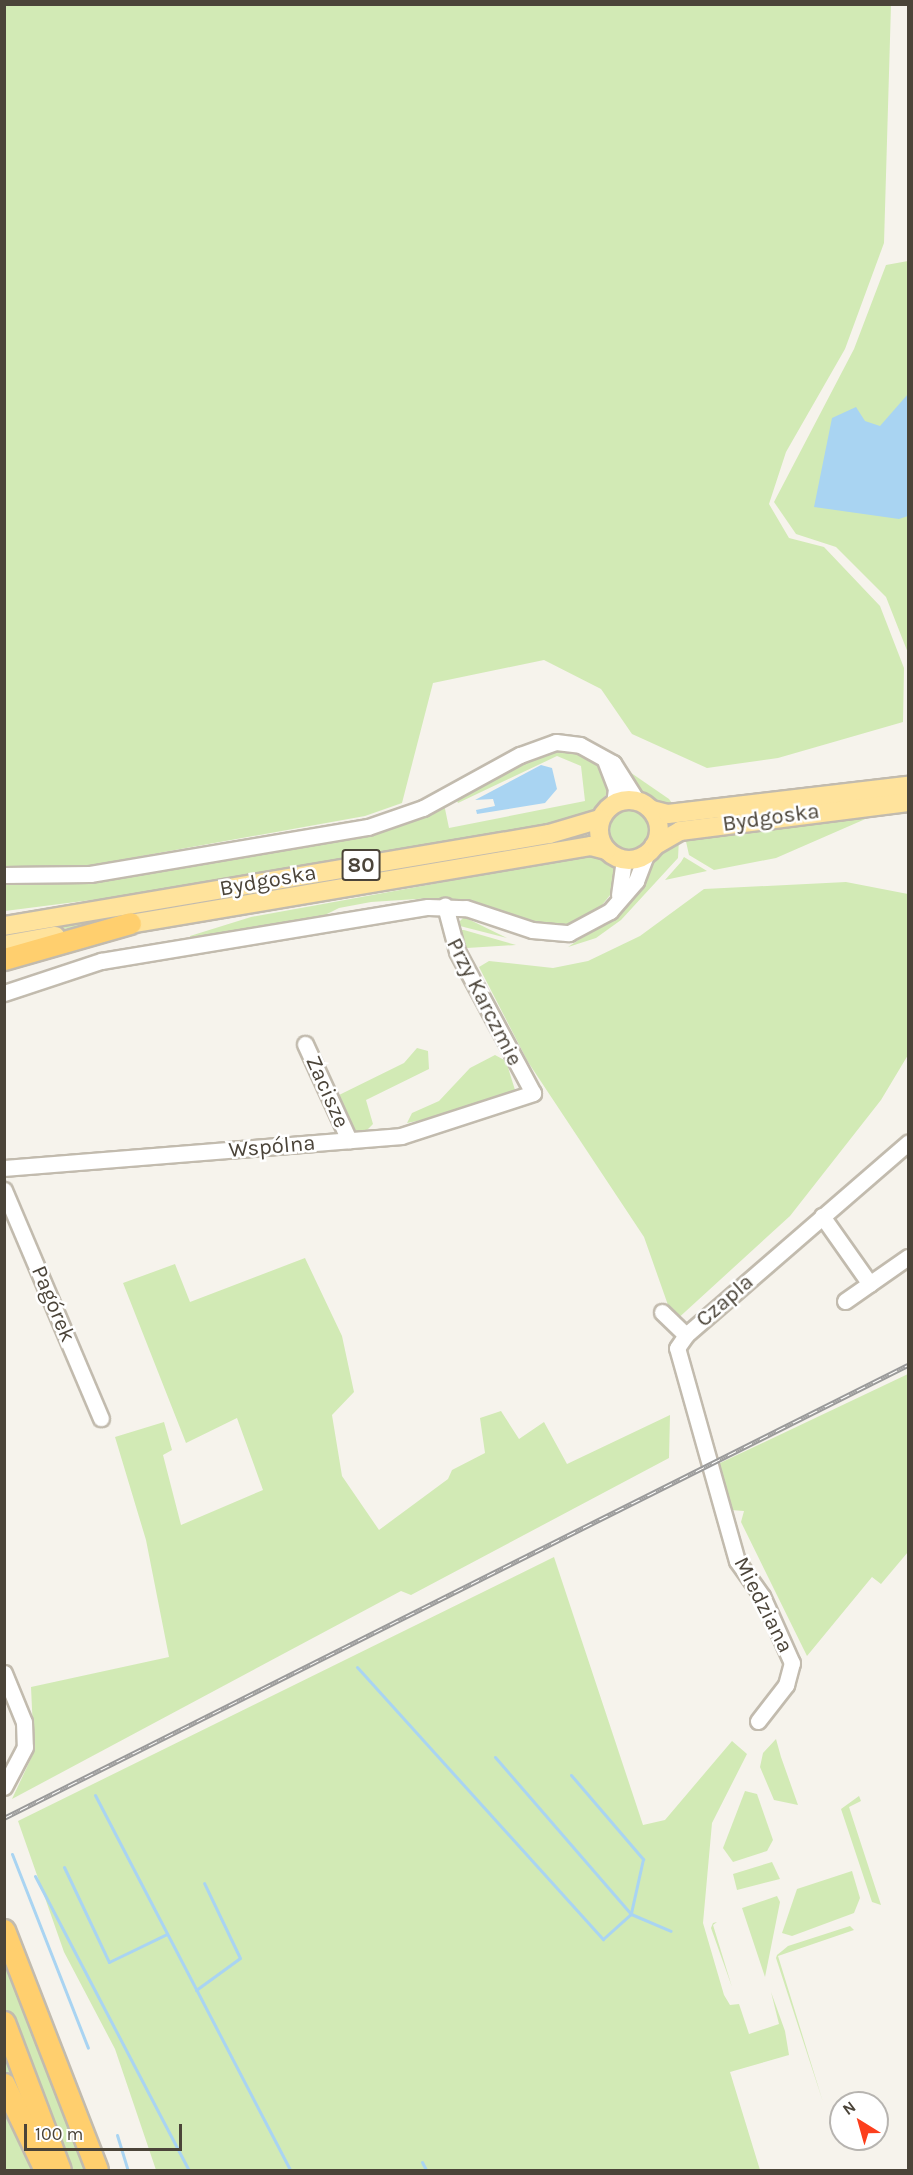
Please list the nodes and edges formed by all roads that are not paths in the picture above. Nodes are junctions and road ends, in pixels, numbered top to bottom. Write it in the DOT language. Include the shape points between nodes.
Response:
graph roads {
  1 [pos="603,757"];
  2 [pos="900,795"];
  3 [pos="614,803"];
  4 [pos="644,805"];
  5 [pos="600,819"];
  6 [pos="606,850"];
  7 [pos="650,850"];
  8 [pos="624,860"];
  9 [pos="4,875"];
  10 [pos="617,901"];
  11 [pos="445,906"];
  12 [pos="130,924"];
  13 [pos="4,926"];
  14 [pos="4,945"];
  15 [pos="4,959"];
  16 [pos="4,993"];
  17 [pos="305,1044"];
  18 [pos="533,1093"];
  19 [pos="349,1140"];
  20 [pos="909,1143"];
  21 [pos="4,1168"];
  22 [pos="4,1190"];
  23 [pos="822,1216"];
  24 [pos="909,1257"];
  25 [pos="870,1284"];
  26 [pos="845,1301"];
  27 [pos="662,1312"];
  28 [pos="686,1335"];
  29 [pos="101,1418"];
  30 [pos="727,1515"];
  31 [pos="4,1674"];
  32 [pos="758,1721"];
  33 [pos="4,1787"];
  34 [pos="4,1930"];
  35 [pos="4,2022"];
  36 [pos="4,2084"];
  37 [pos="45,2170"];
  38 [pos="60,2170"];
  39 [pos="97,2170"];
  1 -- 3 [label="street" via="616,789"];
  1 -- 4 [label="street" via="623,773"];
  1 -- 9 [label="street" via="580,745 556,742 520,755 423,808 368,827 90,874"];
  2 -- 4 [label="main road, Bydgoska" via="668,814"];
  2 -- 7 [label="main road, Bydgoska" via="680,831"];
  3 -- 4 [label="main road"];
  3 -- 5 [label="main road"];
  4 -- 7 [label="main road" via="659,828"];
  5 -- 6 [label="main road" via="599,836"];
  5 -- 13 [label="main road, Bydgoska / 80" via="549,834"];
  6 -- 8 [label="main road, 80"];
  6 -- 12 [label="main road, Bydgoska / 80" via="591,846"];
  7 -- 8 [label="main road"];
  7 -- 10 [label="street" via="636,881"];
  8 -- 10 [label="street" via="626,875"];
  10 -- 11 [label="street" via="601,918 569,933 532,930"];
  11 -- 16 [label="street" via="101,960"];
  11 -- 18 [label="street, Przy Karczmie" via="457,951"];
  12 -- 14 [label="main road, 80"];
  12 -- 15 [label="highway"];
  17 -- 19 [label="street, Zacisze"];
  18 -- 19 [label="street, Wspólna" via="424,1132"];
  19 -- 21 [label="street, Wspólna"];
  20 -- 23 [label="street, Czapla"];
  22 -- 29 [label="street, Pagórek"];
  23 -- 25 [label="street"];
  23 -- 28 [label="street, Czapla"];
  24 -- 25 [label="street"];
  25 -- 26 [label="street"];
  27 -- 28 [label="street"];
  28 -- 30 [label="street, Czapla" via="677,1356"];
  30 -- 32 [label="street, Miedziana" via="737,1561 762,1596 792,1663 786,1686"];
  31 -- 33 [label="street" via="24,1722 25,1747"];
  34 -- 39 [label="highway"];
  35 -- 38 [label="highway"];
  36 -- 37 [label="highway"];
}
